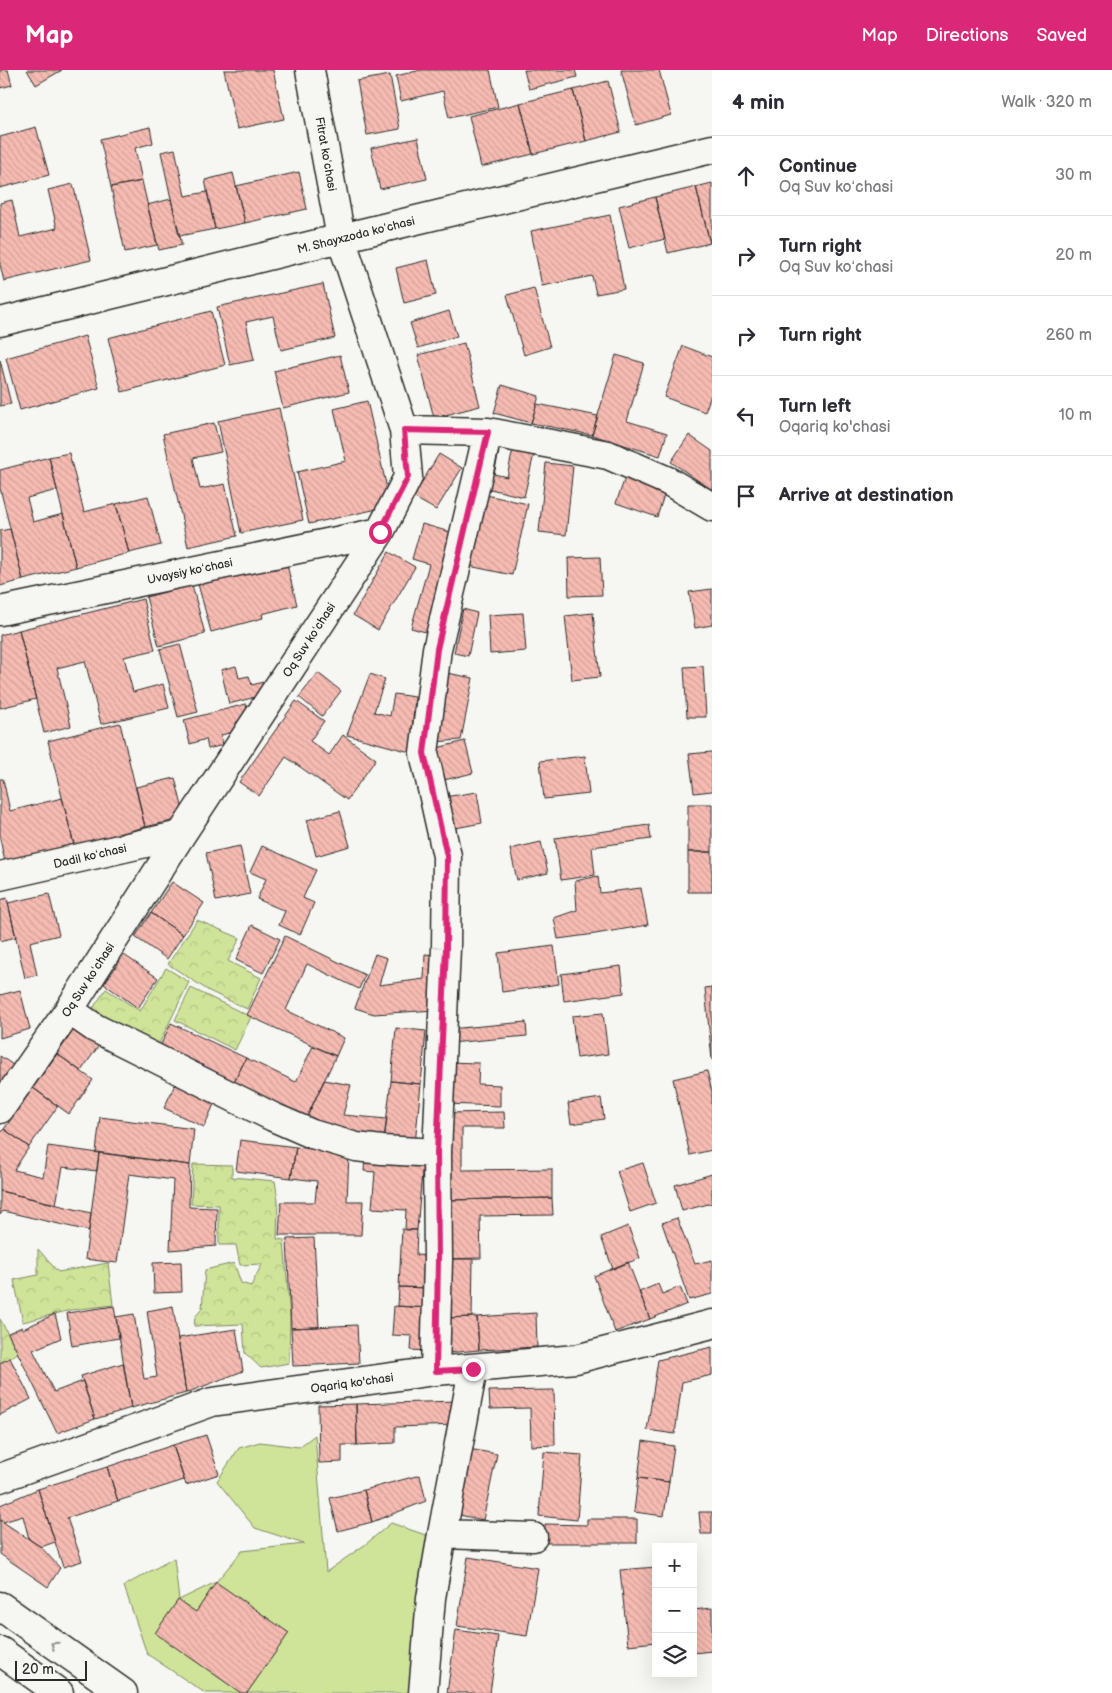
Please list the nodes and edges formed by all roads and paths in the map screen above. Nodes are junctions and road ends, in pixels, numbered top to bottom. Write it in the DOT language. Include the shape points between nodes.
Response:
graph roads {
  1 [pos="310,70"];
  2 [pos="712,149"];
  3 [pos="341,238"];
  4 [pos="0,322"];
  5 [pos="404,430"];
  6 [pos="488,432"];
  7 [pos="712,507"];
  8 [pos="380,532"];
  9 [pos="0,611"];
  10 [pos="181,835"];
  11 [pos="0,876"];
  12 [pos="69,1010"];
  13 [pos="0,1110"];
  14 [pos="437,1153"];
  15 [pos="712,1324"];
  16 [pos="473,1369"];
  17 [pos="436,1371"];
  18 [pos="0,1478"];
  19 [pos="442,1534"];
  20 [pos="533,1537"];
  21 [pos="0,1606"];
  22 [pos="0,1652"];
  23 [pos="59,1693"];
  24 [pos="123,1693"];
  25 [pos="422,1693"];
  1 -- 3 [label="street, Fitrat koʻchasi"];
  2 -- 3 [label="street, M. Shayxzoda koʻchasi"];
  3 -- 4 [label="street, M. Shayxzoda koʻchasi"];
  3 -- 5 [label="street, Fitrat koʻchasi"];
  5 -- 6 [label="street"];
  5 -- 8 [label="street, Oq Suv koʻchasi" via="408,477"];
  6 -- 7 [label="street" via="608,455 668,481"];
  6 -- 14 [label="street" via="437,649 424,753 447,856"];
  8 -- 9 [label="street, Uvaysiy koʻchasi"];
  8 -- 10 [label="street, Oq Suv koʻchasi"];
  10 -- 11 [label="street, Dadil koʻchasi"];
  10 -- 12 [label="street, Oq Suv koʻchasi"];
  12 -- 13 [label="street, Oq Suv koʻchasi"];
  12 -- 14 [label="street" via="95,1028 312,1134 356,1147"];
  14 -- 17 [label="street"];
  15 -- 16 [label="street, Oqariq ko'chasi" via="576,1359"];
  16 -- 17 [label="street, Oqariq ko'chasi"];
  16 -- 19 [label="street"];
  17 -- 18 [label="street, Oqariq ko'chasi" via="212,1402"];
  19 -- 20 [label="street"];
  19 -- 25 [label="street" via="431,1598"];
  24 -- 21 [label="street, one-way"];
  22 -- 23 [label="street"];
}
